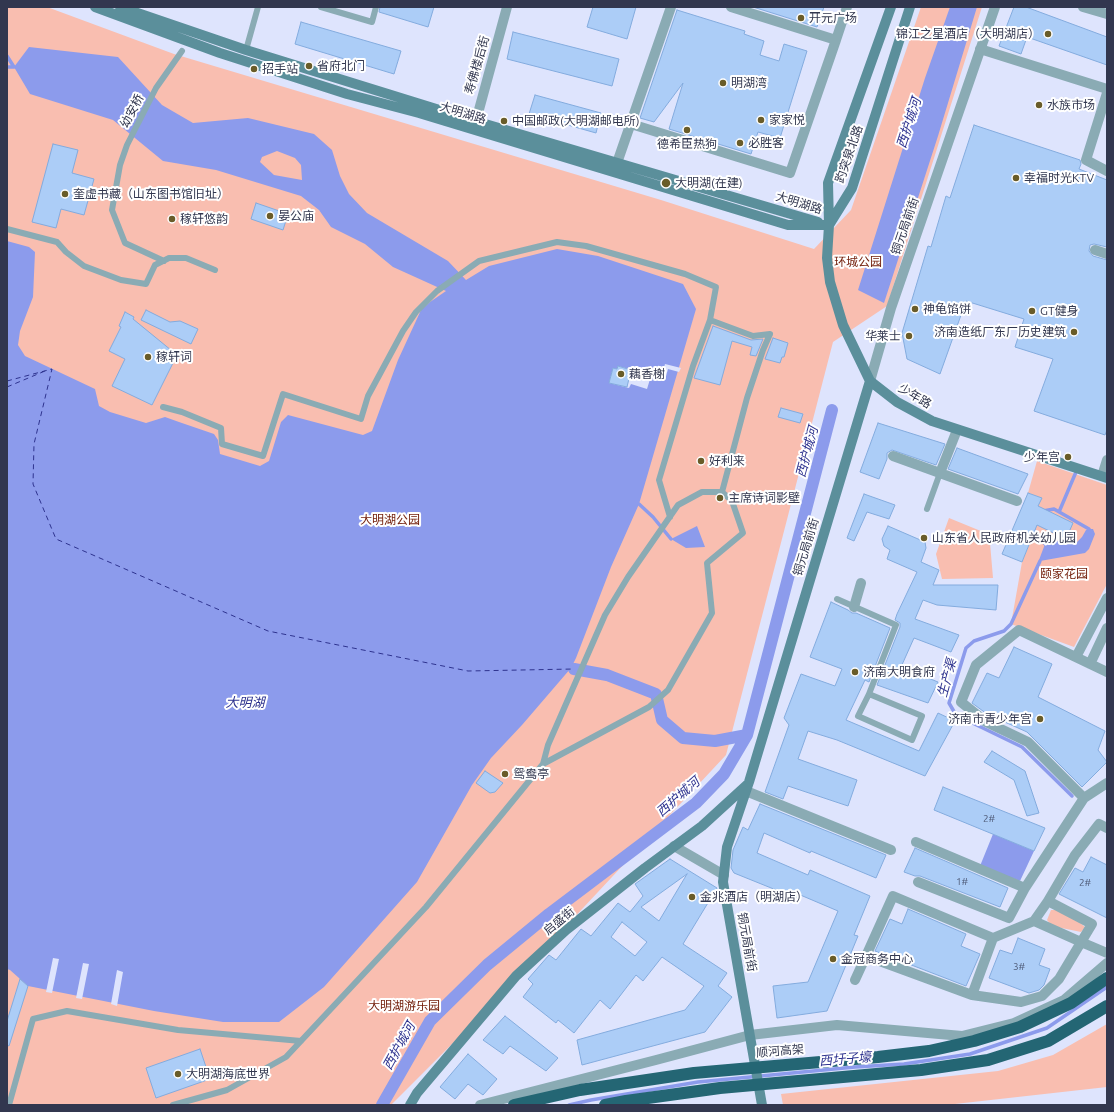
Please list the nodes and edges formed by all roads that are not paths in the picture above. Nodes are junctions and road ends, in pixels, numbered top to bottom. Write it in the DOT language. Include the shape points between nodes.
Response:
graph roads {
  1 [pos="95,7"];
  2 [pos="120,7"];
  3 [pos="258,7"];
  4 [pos="321,7"];
  5 [pos="376,7"];
  6 [pos="507,7"];
  7 [pos="671,7"];
  8 [pos="731,7"];
  9 [pos="846,7"];
  10 [pos="891,7"];
  11 [pos="910,7"];
  12 [pos="995,7"];
  13 [pos="1083,7"];
  14 [pos="1107,14"];
  15 [pos="836,40"];
  16 [pos="980,49"];
  17 [pos="246,50"];
  18 [pos="182,51"];
  19 [pos="1107,89"];
  20 [pos="1107,93"];
  21 [pos="631,124"];
  22 [pos="474,126"];
  23 [pos="617,163"];
  24 [pos="1107,171"];
  25 [pos="829,225"];
  26 [pos="7,229"];
  27 [pos="1095,250"];
  28 [pos="1107,254"];
  29 [pos="164,261"];
  30 [pos="216,270"];
  31 [pos="710,320"];
  32 [pos="870,381"];
  33 [pos="163,407"];
  34 [pos="957,430"];
  35 [pos="893,456"];
  36 [pos="1107,460"];
  37 [pos="940,473"];
  38 [pos="1104,477"];
  39 [pos="722,492"];
  40 [pos="1017,501"];
  41 [pos="926,509"];
  42 [pos="668,519"];
  43 [pos="861,583"];
  44 [pos="1107,598"];
  45 [pos="837,599"];
  46 [pos="854,607"];
  47 [pos="1107,628"];
  48 [pos="1076,657"];
  49 [pos="1090,664"];
  50 [pos="1107,672"];
  51 [pos="869,694"];
  52 [pos="543,764"];
  53 [pos="1107,783"];
  54 [pos="748,787"];
  55 [pos="1084,798"];
  56 [pos="1107,828"];
  57 [pos="916,842"];
  58 [pos="674,846"];
  59 [pos="892,850"];
  60 [pos="724,875"];
  61 [pos="918,882"];
  62 [pos="1025,888"];
  63 [pos="1048,901"];
  64 [pos="1034,921"];
  65 [pos="993,938"];
  66 [pos="1081,942"];
  67 [pos="1107,952"];
  68 [pos="866,956"];
  69 [pos="1107,964"];
  70 [pos="1107,978"];
  71 [pos="855,980"];
  72 [pos="972,995"];
  73 [pos="1107,1006"];
  74 [pos="750,1035"];
  75 [pos="301,1041"];
  76 [pos="9,1105"];
  77 [pos="173,1105"];
  78 [pos="410,1105"];
  79 [pos="480,1105"];
  80 [pos="514,1105"];
  81 [pos="605,1105"];
  82 [pos="762,1105"];
  1 -- 22 [label="main road, 大明湖路" via="240,60 347,94"];
  2 -- 17 [label="main road, 大明湖路"];
  3 -- 17 [label="lane"];
  4 -- 5 [label="lane" via="372,22"];
  6 -- 22 [label="street, 寿佛楼后街"];
  7 -- 21 [label="street"];
  8 -- 15 [label="street"];
  9 -- 15 [label="street"];
  10 -- 25 [label="main road, 趵突泉北路" via="828,183"];
  11 -- 25 [label="main road, 趵突泉北路" via="852,188"];
  12 -- 16 [label="street, 铜元局前街"];
  13 -- 14 [label="street"];
  15 -- 21 [label="street" via="790,173"];
  16 -- 19 [label="street"];
  16 -- 32 [label="street, 铜元局前街" via="891,308"];
  17 -- 22 [label="main road, 大明湖路"];
  18 -- 29 [label="lane, 幼安桥" via="156,88 126,145 112,210 125,243"];
  20 -- 24 [label="street" via="1086,160"];
  21 -- 23 [label="street"];
  22 -- 23 [label="main road, 大明湖路"];
  22 -- 25 [label="main road, 大明湖路" via="788,225"];
  23 -- 25 [label="main road, 大明湖路"];
  25 -- 32 [label="main road, 少年路" via="827,258 835,302 843,325"];
  26 -- 29 [label="lane" via="57,242 84,266 120,280 146,284 155,265"];
  27 -- 28 [label="street"];
  29 -- 30 [label="lane" via="170,258 186,258"];
  31 -- 33 [label="lane" via="716,287 685,274 586,246 557,242 479,261 437,291 416,312 403,331 368,396 361,419 283,394 264,456 222,444 221,428"];
  31 -- 39 [label="lane" via="753,336 770,334 762,350 747,398"];
  31 -- 42 [label="lane" via="693,366 659,480"];
  32 -- 34 [label="main road, 少年路" via="897,402 932,421"];
  32 -- 54 [label="main road, 铜元局前街"];
  34 -- 37 [label="street"];
  34 -- 38 [label="main road, 少年路"];
  35 -- 37 [label="street"];
  36 -- 38 [label="street"];
  37 -- 40 [label="street"];
  37 -- 41 [label="lane"];
  39 -- 42 [label="lane" via="702,492 678,505"];
  39 -- 52 [label="lane" via="732,501 743,533 707,564 712,613 668,690 649,707"];
  42 -- 52 [label="lane" via="605,615 548,745"];
  43 -- 46 [label="street"];
  44 -- 48 [label="street"];
  45 -- 46 [label="lane"];
  46 -- 51 [label="lane" via="896,625"];
  47 -- 49 [label="street"];
  48 -- 49 [label="street"];
  48 -- 55 [label="street" via="1019,630 976,665 961,702 986,722 1028,742"];
  49 -- 50 [label="street"];
  51 -- 51 [label="lane" via="922,716 912,740 858,716"];
  52 -- 75 [label="lane" via="426,906"];
  53 -- 55 [label="street"];
  54 -- 58 [label="main road, 启盛街"];
  54 -- 59 [label="street"];
  54 -- 60 [label="main road, 铜元局前街" via="727,847"];
  55 -- 62 [label="street"];
  56 -- 63 [label="street" via="1099,824 1075,855"];
  57 -- 62 [label="street"];
  58 -- 60 [label="street"];
  58 -- 78 [label="main road, 启盛街" via="566,930 516,976"];
  60 -- 74 [label="main road, 铜元局前街" via="723,882"];
  61 -- 62 [label="street" via="1009,918"];
  63 -- 64 [label="street"];
  63 -- 66 [label="street" via="1092,924"];
  64 -- 65 [label="street"];
  64 -- 66 [label="street"];
  65 -- 68 [label="street" via="893,896"];
  65 -- 72 [label="street" via="983,959"];
  66 -- 67 [label="street"];
  66 -- 72 [label="street" via="1059,979 1042,996 1021,1002"];
  68 -- 71 [label="street"];
  68 -- 72 [label="street"];
  69 -- 74 [label="street" via="1064,1000 1014,1023 962,1036 837,1025"];
  70 -- 80 [label="highway, 顺河高架, bridge" via="1071,1003 1020,1028 929,1051 694,1073 580,1090"];
  73 -- 81 [label="highway, bridge" via="1048,1040 988,1060 921,1070 720,1088"];
  74 -- 79 [label="street"];
  74 -- 82 [label="main road, 铜元局前街, bridge"];
  75 -- 76 [label="lane" via="178,1030 67,1010 33,1019"];
  75 -- 77 [label="lane" via="286,1057 227,1090"];
}
